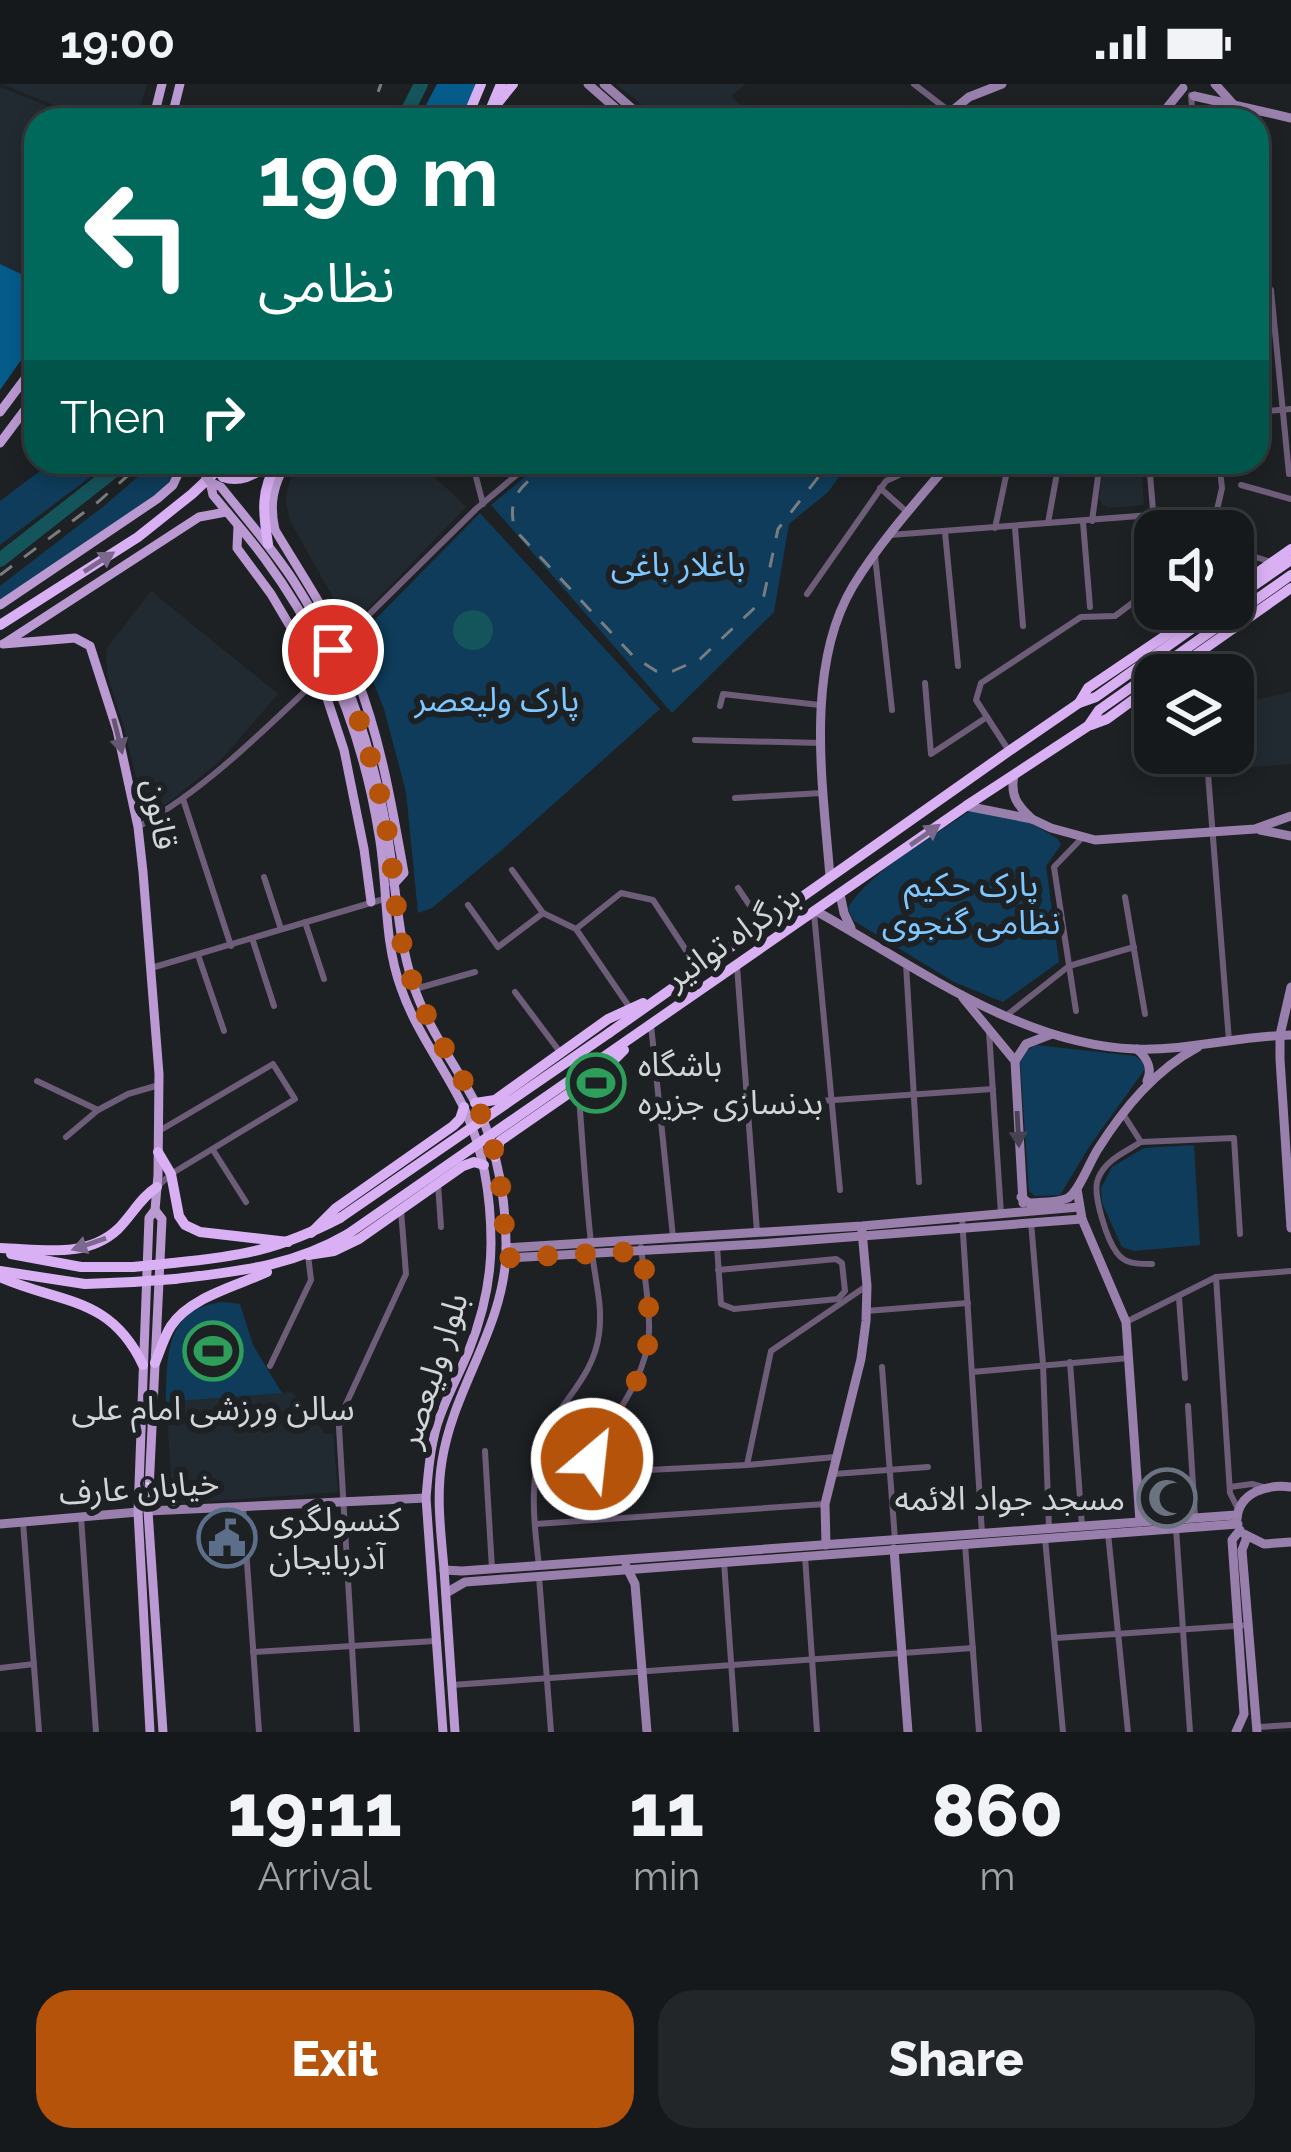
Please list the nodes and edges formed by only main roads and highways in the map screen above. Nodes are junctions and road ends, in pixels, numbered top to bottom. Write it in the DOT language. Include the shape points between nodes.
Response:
graph roads {
  1 [pos="513,84"];
  2 [pos="588,84"];
  3 [pos="604,84"];
  4 [pos="1002,84"];
  5 [pos="1212,84"];
  6 [pos="1188,91"];
  7 [pos="1233,104"];
  8 [pos="494,108"];
  9 [pos="615,108"];
  10 [pos="631,108"];
  11 [pos="957,108"];
  12 [pos="1249,108"];
  13 [pos="24,380"];
  14 [pos="24,410"];
  15 [pos="0,412"];
  16 [pos="0,443"];
  17 [pos="178,474"];
  18 [pos="206,474"];
  19 [pos="213,474"];
  20 [pos="218,474"];
  21 [pos="252,474"];
  22 [pos="270,474"];
  23 [pos="276,474"];
  24 [pos="940,474"];
  25 [pos="210,482"];
  26 [pos="227,512"];
  27 [pos="199,517"];
  28 [pos="238,526"];
  29 [pos="268,544"];
  30 [pos="1291,549"];
  31 [pos="1291,560"];
  32 [pos="1254,575"];
  33 [pos="1291,575"];
  34 [pos="1254,586"];
  35 [pos="1291,588"];
  36 [pos="0,605"];
  37 [pos="0,625"];
  38 [pos="1174,630"];
  39 [pos="1190,630"];
  40 [pos="2,644"];
  41 [pos="337,647"];
  42 [pos="1197,654"];
  43 [pos="1134,699"];
  44 [pos="1079,703"];
  45 [pos="1088,726"];
  46 [pos="1013,775"];
  47 [pos="966,806"];
  48 [pos="1291,816"];
  49 [pos="1032,819"];
  50 [pos="1255,829"];
  51 [pos="1291,836"];
  52 [pos="830,877"];
  53 [pos="840,894"];
  54 [pos="371,902"];
  55 [pos="815,912"];
  56 [pos="855,933"];
  57 [pos="1291,986"];
  58 [pos="960,994"];
  59 [pos="657,998"];
  60 [pos="649,1027"];
  61 [pos="1052,1034"];
  62 [pos="1286,1035"];
  63 [pos="1203,1045"];
  64 [pos="1137,1049"];
  65 [pos="1015,1061"];
  66 [pos="1144,1086"];
  67 [pos="495,1100"];
  68 [pos="469,1105"];
  69 [pos="514,1130"];
  70 [pos="442,1134"];
  71 [pos="1288,1147"];
  72 [pos="158,1152"];
  73 [pos="489,1161"];
  74 [pos="463,1166"];
  75 [pos="157,1187"];
  76 [pos="1077,1189"];
  77 [pos="1021,1197"];
  78 [pos="1081,1213"];
  79 [pos="1029,1216"];
  80 [pos="963,1222"];
  81 [pos="1291,1228"];
  82 [pos="862,1231"];
  83 [pos="311,1233"];
  84 [pos="679,1240"];
  85 [pos="288,1242"];
  86 [pos="0,1249"];
  87 [pos="506,1253"];
  88 [pos="308,1255"];
  89 [pos="290,1261"];
  90 [pos="0,1274"];
  91 [pos="483,1330"];
  92 [pos="149,1364"];
  93 [pos="1291,1487"];
  94 [pos="426,1498"];
  95 [pos="143,1512"];
  96 [pos="1140,1522"];
  97 [pos="1240,1523"];
  98 [pos="0,1524"];
  99 [pos="1047,1533"];
  100 [pos="1291,1542"];
  101 [pos="826,1545"];
  102 [pos="895,1545"];
  103 [pos="633,1564"];
  104 [pos="444,1570"];
  105 [pos="539,1571"];
  106 [pos="446,1592"];
  107 [pos="444,1664"];
  108 [pos="1247,1682"];
  109 [pos="1257,1730"];
  110 [pos="149,1732"];
  111 [pos="163,1732"];
  112 [pos="443,1732"];
  113 [pos="455,1732"];
  114 [pos="646,1732"];
  115 [pos="908,1732"];
  116 [pos="1236,1732"];
  1 -- 8 [label="highway"];
  2 -- 9 [label="main road"];
  3 -- 10 [label="main road"];
  4 -- 11 [label="main road"];
  5 -- 6 [label="main road" via="1203,94"];
  5 -- 7 [label="main road"];
  6 -- 7 [label="main road"];
  7 -- 12 [label="main road"];
  13 -- 15 [label="main road"];
  14 -- 16 [label="main road"];
  17 -- 36 [label="main road" via="157,499"];
  18 -- 25 [label="main road, bridge"];
  37 -- 19 [label="highway, one-way" via="158,523"];
  20 -- 21 [label="highway, bridge"];
  22 -- 29 [label="highway" via="262,496"];
  23 -- 41 [label="main road" via="275,530"];
  24 -- 52 [label="main road" via="851,589 829,652 820,705"];
  25 -- 26 [label="main road, بلوار ولیعصر"];
  25 -- 27 [label="main road"];
  25 -- 29 [label="main road, بلوار ولیعصر"];
  26 -- 27 [label="main road"];
  26 -- 28 [label="main road, بلوار ولیعصر"];
  27 -- 40 [label="main road"];
  28 -- 54 [label="main road" via="237,548 320,677 344,750"];
  28 -- 68 [label="main road, بلوار ولیعصر" via="291,598 351,718 376,818 402,993"];
  29 -- 41 [label="main road, بلوار ولیعصر"];
  30 -- 32 [label="highway"];
  31 -- 34 [label="highway"];
  33 -- 45 [label="highway, بزرگراه توانیر" via="1099,710"];
  35 -- 42 [label="highway"];
  38 -- 44 [label="highway" via="1088,688"];
  39 -- 44 [label="highway, بزرگراه توانیر"];
  40 -- 72 [label="main road, قانون, one-way" via="75,638 90,646 117,730 138,827 152,968"];
  41 -- 68 [label="main road, بلوار ولیعصر" via="371,755 414,989"];
  43 -- 45 [label="highway"];
  44 -- 52 [label="highway, بزرگراه توانیر"];
  45 -- 46 [label="highway, بزرگراه توانیر"];
  46 -- 47 [label="highway, بزرگراه توانیر"];
  46 -- 49 [label="main road" via="1012,795"];
  47 -- 49 [label="main road"];
  53 -- 47 [label="highway, بزرگراه توانیر, one-way"];
  48 -- 50 [label="main road"];
  49 -- 50 [label="main road" via="1082,838"];
  50 -- 51 [label="main road"];
  52 -- 59 [label="highway, بزرگراه توانیر"];
  53 -- 55 [label="highway, بزرگراه توانیر"];
  53 -- 56 [label="main road"];
  55 -- 56 [label="main road"];
  55 -- 60 [label="highway, بزرگراه توانیر"];
  56 -- 58 [label="main road"];
  57 -- 62 [label="main road"];
  58 -- 61 [label="main road"];
  58 -- 65 [label="main road"];
  59 -- 67 [label="highway" via="608,1019"];
  59 -- 83 [label="highway, بزرگراه توانیر, bridge"];
  60 -- 69 [label="highway"];
  60 -- 88 [label="highway, بزرگراه توانیر, bridge"];
  61 -- 64 [label="main road"];
  61 -- 65 [label="main road" via="1026,1044"];
  62 -- 63 [label="main road"];
  62 -- 71 [label="main road"];
  63 -- 64 [label="main road"];
  63 -- 66 [label="main road"];
  64 -- 66 [label="main road" via="1149,1066"];
  65 -- 77 [label="main road, one-way"];
  66 -- 76 [label="main road"];
  67 -- 68 [label="highway"];
  67 -- 69 [label="highway" via="497,1120"];
  68 -- 70 [label="highway"];
  68 -- 73 [label="main road, بلوار ولیعصر" via="486,1126"];
  69 -- 73 [label="highway"];
  70 -- 74 [label="highway" via="460,1145"];
  70 -- 83 [label="highway"];
  71 -- 81 [label="main road"];
  72 -- 75 [label="main road, قانون"];
  72 -- 85 [label="highway" via="185,1225"];
  73 -- 74 [label="highway"];
  73 -- 87 [label="main road, بلوار ولیعصر" via="503,1203"];
  73 -- 91 [label="main road, بلوار ولیعصر"];
  74 -- 88 [label="highway" via="359,1239"];
  75 -- 86 [label="highway, one-way" via="101,1243"];
  75 -- 92 [label="main road, قانون" via="162,1219"];
  76 -- 77 [label="main road" via="1062,1200"];
  76 -- 78 [label="main road"];
  77 -- 79 [label="main road"];
  78 -- 79 [label="main road"];
  78 -- 96 [label="main road" via="1126,1322"];
  79 -- 80 [label="main road"];
  79 -- 80 [label="main road"];
  80 -- 82 [label="main road"];
  82 -- 84 [label="main road"];
  82 -- 84 [label="main road" via="758,1244"];
  82 -- 101 [label="main road" via="861,1359 825,1504"];
  83 -- 85 [label="highway, بزرگراه توانیر"];
  84 -- 87 [label="main road"];
  85 -- 86 [label="highway, بزرگراه توانیر, bridge" via="244,1256 133,1267 81,1267"];
  87 -- 91 [label="main road, بلوار ولیعصر" via="496,1309"];
  88 -- 89 [label="highway, بزرگراه توانیر"];
  89 -- 90 [label="highway, بزرگراه توانیر, bridge" via="133,1282"];
  89 -- 92 [label="highway" via="179,1315"];
  90 -- 92 [label="highway" via="90,1307"];
  91 -- 94 [label="main road, بلوار ولیعصر" via="436,1427"];
  91 -- 104 [label="main road, بلوار ولیعصر" via="441,1464"];
  92 -- 95 [label="main road, قانون"];
  93 -- 97 [label="main road" via="1251,1494"];
  94 -- 95 [label="main road, خیابان عارف"];
  94 -- 107 [label="main road, بلوار ولیعصر"];
  95 -- 98 [label="main road, خیابان عارف"];
  95 -- 110 [label="main road"];
  95 -- 111 [label="main road"];
  96 -- 97 [label="main road"];
  96 -- 99 [label="main road"];
  97 -- 99 [label="main road"];
  97 -- 100 [label="main road" via="1264,1544"];
  97 -- 108 [label="main road" via="1232,1540"];
  99 -- 102 [label="main road"];
  99 -- 102 [label="main road"];
  101 -- 102 [label="main road"];
  101 -- 103 [label="main road"];
  102 -- 103 [label="main road"];
  102 -- 115 [label="main road"];
  103 -- 105 [label="main road"];
  103 -- 114 [label="main road"];
  104 -- 105 [label="main road"];
  104 -- 106 [label="main road, بلوار ولیعصر"];
  105 -- 106 [label="main road"];
  106 -- 107 [label="main road, بلوار ولیعصر"];
  107 -- 112 [label="main road, بلوار ولیعصر"];
  107 -- 113 [label="main road, بلوار ولیعصر"];
  108 -- 109 [label="main road"];
  108 -- 116 [label="main road"];
}
